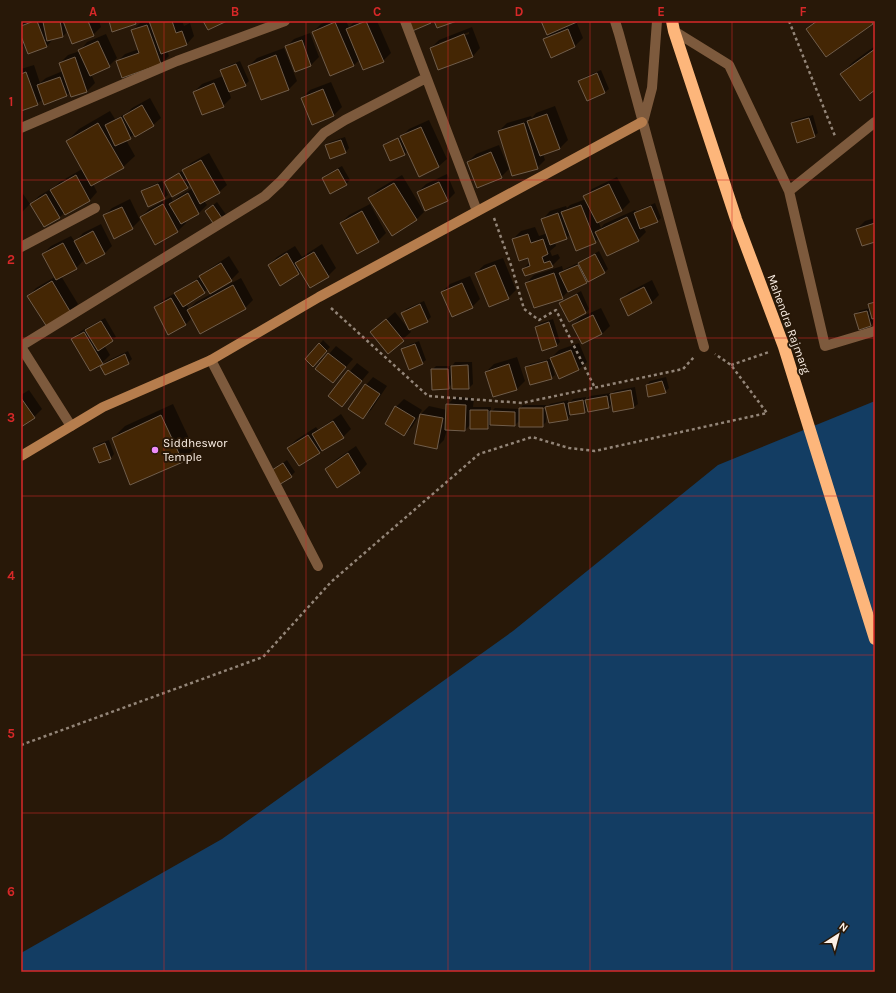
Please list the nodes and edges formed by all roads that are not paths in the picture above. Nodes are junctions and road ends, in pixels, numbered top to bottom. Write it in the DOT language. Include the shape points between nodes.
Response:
graph roads {
  1 [pos="286,21"];
  2 [pos="405,21"];
  3 [pos="615,21"];
  4 [pos="656,21"];
  5 [pos="673,26"];
  6 [pos="426,78"];
  7 [pos="642,122"];
  8 [pos="875,122"];
  9 [pos="21,128"];
  10 [pos="789,191"];
  11 [pos="94,208"];
  12 [pos="477,211"];
  13 [pos="21,247"];
  14 [pos="875,331"];
  15 [pos="21,346"];
  16 [pos="704,346"];
  17 [pos="212,360"];
  18 [pos="70,426"];
  19 [pos="21,456"];
  20 [pos="318,566"];
  21 [pos="875,639"];
  1 -- 9 [label="street" via="177,61"];
  2 -- 6 [label="street"];
  3 -- 7 [label="street"];
  4 -- 7 [label="street" via="652,88"];
  5 -- 10 [label="street" via="729,65"];
  5 -- 21 [label="highway, Mahendra Rajmarg" via="736,219 784,347"];
  6 -- 12 [label="street"];
  6 -- 15 [label="street" via="324,133 265,196"];
  7 -- 12 [label="street"];
  7 -- 16 [label="street"];
  8 -- 10 [label="street"];
  10 -- 14 [label="street" via="825,346"];
  11 -- 13 [label="street"];
  12 -- 17 [label="street" via="319,297"];
  15 -- 18 [label="street"];
  17 -- 18 [label="street" via="103,407"];
  17 -- 20 [label="street"];
  18 -- 19 [label="street"];
}
